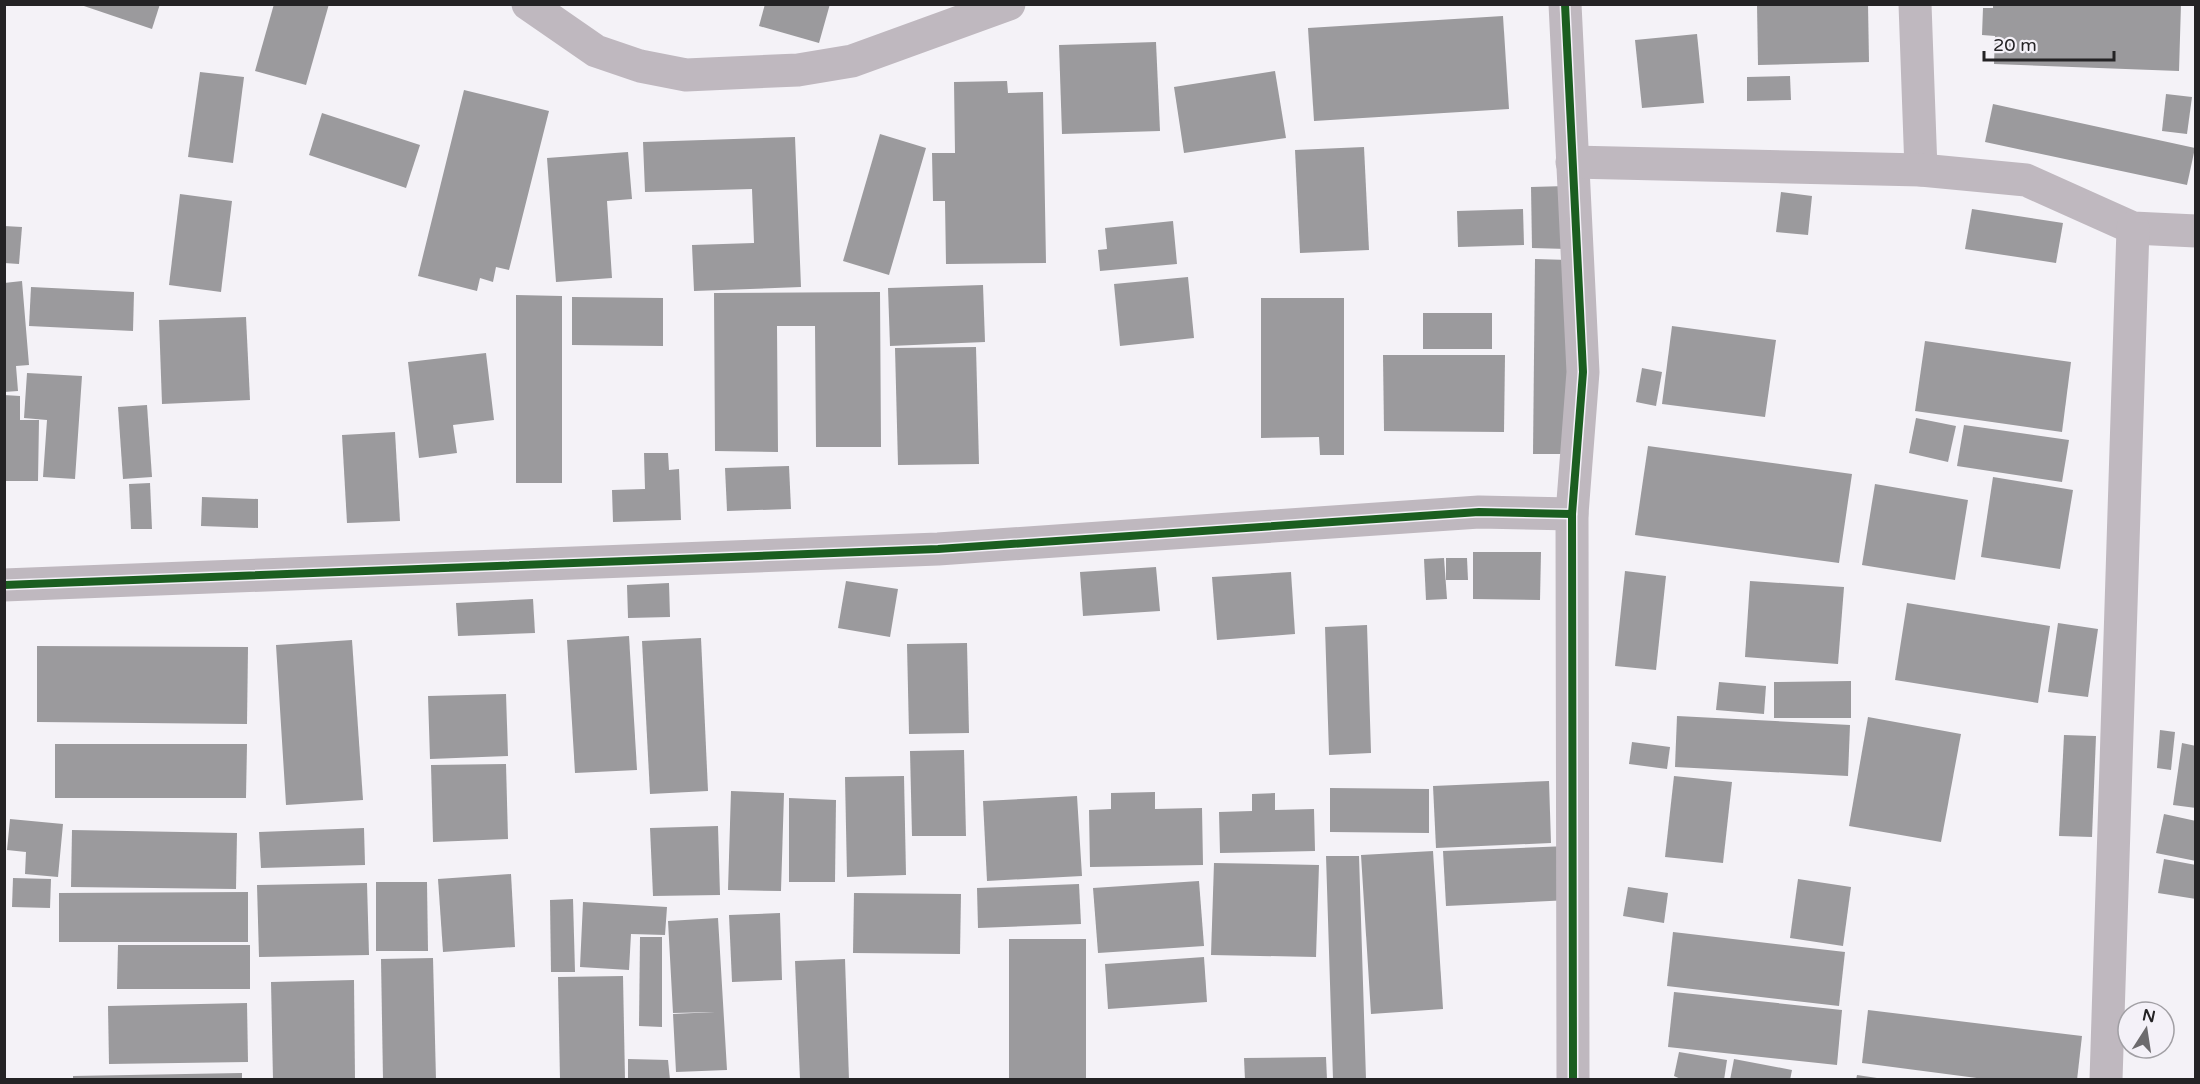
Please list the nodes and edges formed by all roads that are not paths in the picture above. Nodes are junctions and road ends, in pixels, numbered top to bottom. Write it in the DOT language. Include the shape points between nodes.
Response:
graph roads {
  1 [pos="528,4"];
  2 [pos="1009,4"];
  3 [pos="1565,4"];
  4 [pos="1916,4"];
  5 [pos="1572,162"];
  6 [pos="1921,170"];
  7 [pos="2133,228"];
  8 [pos="2196,231"];
  9 [pos="1572,514"];
  10 [pos="4,585"];
  11 [pos="1573,1080"];
  12 [pos="2106,1080"];
  1 -- 2 [label="street" via="596,51 640,66 686,75 798,70 852,61"];
  3 -- 5 [label="street"];
  4 -- 6 [label="street"];
  5 -- 6 [label="street"];
  5 -- 9 [label="street" via="1583,372"];
  6 -- 7 [label="street" via="2026,180"];
  7 -- 8 [label="street"];
  7 -- 12 [label="street"];
  9 -- 10 [label="street" via="1479,512 938,549"];
  9 -- 11 [label="street"];
}
